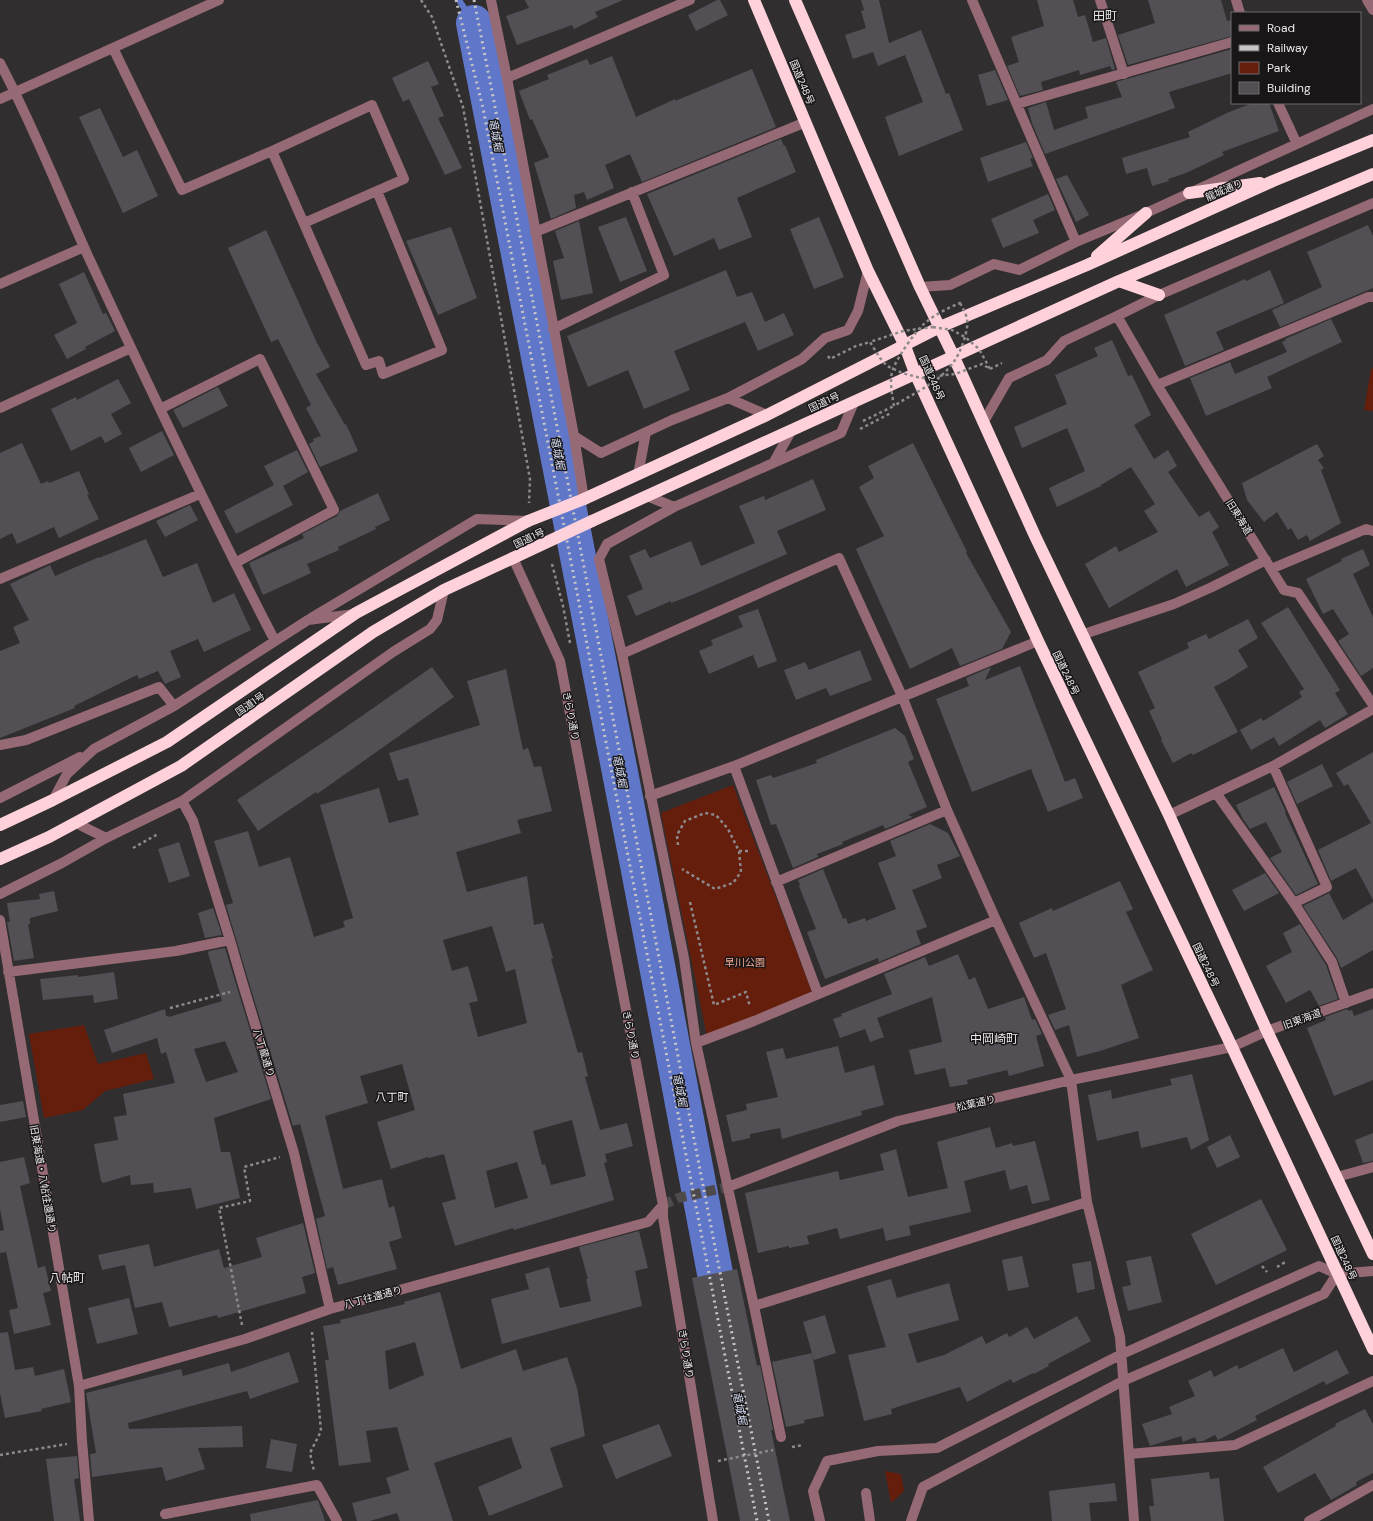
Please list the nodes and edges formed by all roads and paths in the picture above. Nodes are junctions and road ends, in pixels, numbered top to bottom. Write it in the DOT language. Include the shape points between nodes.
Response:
graph roads {
  1 [pos="219,0"];
  2 [pos="421,0"];
  3 [pos="490,0"];
  4 [pos="690,0"];
  5 [pos="754,0"];
  6 [pos="795,0"];
  7 [pos="972,0"];
  8 [pos="1100,0"];
  9 [pos="1236,0"];
  10 [pos="1367,0"];
  11 [pos="1373,10"];
  12 [pos="1240,12"];
  13 [pos="1231,42"];
  14 [pos="113,48"];
  15 [pos="0,63"];
  16 [pos="1124,74"];
  17 [pos="507,78"];
  18 [pos="16,92"];
  19 [pos="0,99"];
  20 [pos="1017,104"];
  21 [pos="1278,104"];
  22 [pos="1373,109"];
  23 [pos="806,122"];
  24 [pos="1373,140"];
  25 [pos="1297,144"];
  26 [pos="272,151"];
  27 [pos="1373,174"];
  28 [pos="1273,181"];
  29 [pos="377,191"];
  30 [pos="632,192"];
  31 [pos="1190,193"];
  32 [pos="1373,203"];
  33 [pos="1146,213"];
  34 [pos="304,223"];
  35 [pos="535,232"];
  36 [pos="1076,242"];
  37 [pos="84,247"];
  38 [pos="1087,265"];
  39 [pos="868,271"];
  40 [pos="1119,280"];
  41 [pos="0,284"];
  42 [pos="920,286"];
  43 [pos="1159,295"];
  44 [pos="1373,297"];
  45 [pos="967,300"];
  46 [pos="960,303"];
  47 [pos="1117,316"];
  48 [pos="940,327"];
  49 [pos="553,329"];
  50 [pos="919,329"];
  51 [pos="965,337"];
  52 [pos="905,346"];
  53 [pos="131,348"];
  54 [pos="953,355"];
  55 [pos="880,358"];
  56 [pos="893,369"];
  57 [pos="916,373"];
  58 [pos="941,375"];
  59 [pos="1157,385"];
  60 [pos="728,398"];
  61 [pos="854,402"];
  62 [pos="894,406"];
  63 [pos="0,408"];
  64 [pos="160,409"];
  65 [pos="892,413"];
  66 [pos="767,415"];
  67 [pos="984,424"];
  68 [pos="791,431"];
  69 [pos="646,432"];
  70 [pos="574,436"];
  71 [pos="774,462"];
  72 [pos="638,475"];
  73 [pos="200,494"];
  74 [pos="647,496"];
  75 [pos="584,499"];
  76 [pos="674,507"];
  77 [pos="528,521"];
  78 [pos="1373,531"];
  79 [pos="513,558"];
  80 [pos="236,563"];
  81 [pos="552,564"];
  82 [pos="1268,564"];
  83 [pos="0,579"];
  84 [pos="444,590"];
  85 [pos="356,613"];
  86 [pos="308,620"];
  87 [pos="1084,634"];
  88 [pos="275,641"];
  89 [pos="1038,641"];
  90 [pos="570,644"];
  91 [pos="622,654"];
  92 [pos="902,696"];
  93 [pos="1373,705"];
  94 [pos="174,706"];
  95 [pos="1373,709"];
  96 [pos="0,746"];
  97 [pos="94,749"];
  98 [pos="734,766"];
  99 [pos="1273,766"];
  100 [pos="1216,793"];
  101 [pos="650,796"];
  102 [pos="0,798"];
  103 [pos="53,800"];
  104 [pos="182,801"];
  105 [pos="947,810"];
  106 [pos="1169,815"];
  107 [pos="76,823"];
  108 [pos="0,825"];
  109 [pos="158,834"];
  110 [pos="106,838"];
  111 [pos="133,848"];
  112 [pos="678,849"];
  113 [pos="0,859"];
  114 [pos="680,862"];
  115 [pos="682,869"];
  116 [pos="684,876"];
  117 [pos="776,882"];
  118 [pos="0,894"];
  119 [pos="689,899"];
  120 [pos="1294,903"];
  121 [pos="0,920"];
  122 [pos="996,920"];
  123 [pos="230,940"];
  124 [pos="8,972"];
  125 [pos="244,988"];
  126 [pos="1373,993"];
  127 [pos="818,994"];
  128 [pos="1346,1003"];
  129 [pos="170,1008"];
  130 [pos="754,1021"];
  131 [pos="1267,1031"];
  132 [pos="696,1043"];
  133 [pos="1232,1047"];
  134 [pos="1071,1080"];
  135 [pos="294,1153"];
  136 [pos="1373,1167"];
  137 [pos="1337,1177"];
  138 [pos="728,1187"];
  139 [pos="1087,1202"];
  140 [pos="663,1205"];
  141 [pos="1373,1254"];
  142 [pos="1262,1266"];
  143 [pos="1373,1271"];
  144 [pos="1266,1272"];
  145 [pos="1337,1274"];
  146 [pos="754,1306"];
  147 [pos="330,1309"];
  148 [pos="310,1316"];
  149 [pos="245,1339"];
  150 [pos="1373,1349"];
  151 [pos="1120,1355"];
  152 [pos="1123,1381"];
  153 [pos="1373,1381"];
  154 [pos="79,1386"];
  155 [pos="781,1437"];
  156 [pos="82,1442"];
  157 [pos="778,1449"];
  158 [pos="1129,1454"];
  159 [pos="0,1455"];
  160 [pos="718,1461"];
  161 [pos="1373,1485"];
  162 [pos="317,1486"];
  163 [pos="866,1493"];
  164 [pos="165,1514"];
  165 [pos="89,1521"];
  166 [pos="337,1521"];
  167 [pos="713,1521"];
  168 [pos="820,1521"];
  169 [pos="870,1521"];
  170 [pos="911,1521"];
  171 [pos="1134,1521"];
  172 [pos="1309,1521"];
  1 -- 14 [label="street"];
  2 -- 77 [label="path" via="432,17 462,107 530,479"];
  3 -- 17 [label="street"];
  4 -- 17 [label="street"];
  5 -- 23 [label="highway, 国道248号"];
  6 -- 42 [label="highway"];
  7 -- 20 [label="street"];
  8 -- 16 [label="street"];
  9 -- 12 [label="street"];
  10 -- 11 [label="street"];
  13 -- 16 [label="street"];
  14 -- 18 [label="street"];
  14 -- 26 [label="street" via="182,190"];
  15 -- 18 [label="street"];
  16 -- 20 [label="street"];
  17 -- 35 [label="street"];
  18 -- 19 [label="street"];
  18 -- 37 [label="street"];
  20 -- 36 [label="street"];
  21 -- 25 [label="street"];
  22 -- 25 [label="street"];
  23 -- 30 [label="street"];
  23 -- 39 [label="highway, 国道248号"];
  24 -- 28 [label="highway, 龍城通り"];
  25 -- 31 [label="street"];
  26 -- 29 [label="street" via="372,104 404,179"];
  26 -- 34 [label="street"];
  27 -- 40 [label="highway"];
  28 -- 31 [label="highway"];
  28 -- 38 [label="highway, 龍城通り"];
  29 -- 34 [label="street"];
  29 -- 34 [label="street" via="442,350 383,374 379,361 366,365"];
  30 -- 35 [label="street"];
  30 -- 49 [label="street" via="664,275"];
  31 -- 33 [label="street"];
  32 -- 43 [label="street"];
  33 -- 36 [label="street"];
  33 -- 38 [label="highway"];
  35 -- 49 [label="street"];
  36 -- 42 [label="street" via="1019,270 994,264 950,285"];
  37 -- 41 [label="street"];
  37 -- 53 [label="street"];
  38 -- 48 [label="highway, 国道1号"];
  39 -- 52 [label="highway, 国道248号"];
  39 -- 60 [label="street" via="858,310 848,330 825,338 802,358"];
  40 -- 43 [label="highway"];
  40 -- 54 [label="highway, 国道1号"];
  42 -- 48 [label="highway"];
  43 -- 47 [label="street"];
  44 -- 59 [label="street"];
  45 -- 46 [label="path"];
  46 -- 50 [label="path, bridge" via="926,322"];
  46 -- 51 [label="path, bridge" via="967,314"];
  47 -- 59 [label="street, 旧東海道"];
  47 -- 67 [label="street" via="1064,341 1046,360 1009,378"];
  48 -- 52 [label="highway, 国道1号"];
  48 -- 54 [label="highway"];
  49 -- 70 [label="street"];
  50 -- 51 [label="path, bridge" via="933,327 952,330"];
  50 -- 55 [label="path, bridge" via="903,331 870,342"];
  50 -- 56 [label="path, bridge"];
  51 -- 58 [label="path, bridge" via="949,370"];
  51 -- 58 [label="path, bridge" via="979,349 990,369 982,364 955,374"];
  52 -- 55 [label="highway, 国道1号"];
  52 -- 57 [label="highway, 国道248号"];
  53 -- 63 [label="street"];
  53 -- 64 [label="street"];
  54 -- 57 [label="highway, 国道1号"];
  54 -- 67 [label="highway"];
  55 -- 56 [label="path, bridge"];
  55 -- 66 [label="highway, 国道1号"];
  56 -- 58 [label="path, bridge" via="921,378"];
  56 -- 62 [label="path, bridge" via="891,382"];
  57 -- 61 [label="highway, 国道1号"];
  57 -- 89 [label="highway, 国道248号"];
  58 -- 62 [label="path, bridge" via="933,383"];
  59 -- 82 [label="street, 旧東海道"];
  60 -- 66 [label="street"];
  60 -- 69 [label="street"];
  61 -- 68 [label="highway, 国道1号"];
  61 -- 71 [label="street" via="841,432"];
  62 -- 65 [label="path" via="856,424 859,430"];
  64 -- 73 [label="street"];
  64 -- 80 [label="street" via="260,359 334,510"];
  66 -- 72 [label="highway, 国道1号"];
  67 -- 87 [label="highway" via="1035,536"];
  68 -- 71 [label="street"];
  68 -- 74 [label="highway, 国道1号"];
  69 -- 70 [label="street" via="601,454"];
  69 -- 72 [label="street"];
  70 -- 75 [label="street"];
  71 -- 76 [label="street"];
  72 -- 75 [label="highway, 国道1号"];
  73 -- 80 [label="street"];
  73 -- 83 [label="street"];
  74 -- 76 [label="street"];
  74 -- 79 [label="highway, 国道1号, bridge"];
  75 -- 77 [label="highway, 国道1号, bridge"];
  76 -- 91 [label="street" via="607,544 599,559"];
  77 -- 85 [label="highway, 国道1号"];
  77 -- 86 [label="street" via="477,519"];
  78 -- 82 [label="street" via="1366,529"];
  79 -- 84 [label="highway, 国道1号"];
  79 -- 140 [label="street, きらり通り" via="560,661"];
  80 -- 88 [label="street"];
  81 -- 90 [label="path"];
  82 -- 87 [label="street" via="1174,604"];
  82 -- 93 [label="street, 旧東海道" via="1284,590 1298,593"];
  84 -- 104 [label="street" via="437,620 430,629"];
  84 -- 107 [label="highway, 国道1号" via="373,632 181,766"];
  85 -- 86 [label="street"];
  85 -- 103 [label="highway, 国道1号" via="167,742"];
  86 -- 88 [label="street"];
  87 -- 106 [label="highway"];
  88 -- 94 [label="street"];
  89 -- 92 [label="street"];
  89 -- 133 [label="highway, 国道248号"];
  91 -- 92 [label="street" via="839,558"];
  91 -- 101 [label="street"];
  92 -- 98 [label="street"];
  92 -- 105 [label="street"];
  94 -- 96 [label="street" via="159,687 26,740"];
  94 -- 97 [label="street"];
  95 -- 99 [label="street"];
  97 -- 102 [label="street"];
  97 -- 103 [label="street" via="67,774"];
  98 -- 101 [label="street"];
  98 -- 117 [label="street"];
  99 -- 100 [label="street"];
  99 -- 120 [label="street" via="1327,887"];
  100 -- 106 [label="street"];
  100 -- 120 [label="street"];
  101 -- 132 [label="street" via="684,958"];
  103 -- 108 [label="highway, 国道1号"];
  104 -- 110 [label="street"];
  104 -- 123 [label="street, 八丁蔵通り" via="193,821"];
  105 -- 117 [label="street"];
  105 -- 122 [label="street"];
  106 -- 131 [label="highway"];
  107 -- 110 [label="street"];
  107 -- 113 [label="highway, 国道1号"];
  109 -- 111 [label="path"];
  110 -- 118 [label="street"];
  112 -- 115 [label="path" via="677,835 685,821 706,813 716,815 728,830 739,851 741,872 733,883 715,889"];
  114 -- 115 [label="path"];
  115 -- 116 [label="path"];
  117 -- 127 [label="street"];
  119 -- 130 [label="path" via="714,1005 746,992"];
  120 -- 128 [label="street" via="1332,962"];
  121 -- 124 [label="street"];
  122 -- 127 [label="street"];
  122 -- 134 [label="street"];
  123 -- 124 [label="street" via="176,951"];
  123 -- 125 [label="street, 八丁蔵通り"];
  124 -- 154 [label="street, 旧東海道・八帖往還通り"];
  125 -- 129 [label="path"];
  125 -- 135 [label="street, 八丁蔵通り"];
  126 -- 128 [label="street, 旧東海道"];
  127 -- 130 [label="street"];
  128 -- 131 [label="street, 旧東海道"];
  130 -- 132 [label="street"];
  131 -- 133 [label="street, 旧東海道"];
  131 -- 137 [label="highway"];
  132 -- 138 [label="street"];
  133 -- 134 [label="street, 松葉通り"];
  133 -- 145 [label="highway, 国道248号"];
  134 -- 138 [label="street, 松葉通り" via="898,1121"];
  134 -- 139 [label="street"];
  135 -- 147 [label="street, 八丁蔵通り"];
  135 -- 149 [label="path" via="244,1167 250,1200 219,1208"];
  136 -- 137 [label="street"];
  137 -- 141 [label="highway"];
  138 -- 146 [label="street"];
  139 -- 146 [label="street"];
  139 -- 151 [label="street" via="1120,1337"];
  140 -- 147 [label="street, 八丁往還通り" via="648,1222"];
  140 -- 167 [label="street, きらり通り"];
  142 -- 144 [label="path"];
  143 -- 145 [label="street"];
  145 -- 150 [label="highway, 国道248号"];
  145 -- 151 [label="street" via="1319,1266"];
  145 -- 152 [label="street" via="1324,1294"];
  146 -- 155 [label="street"];
  147 -- 148 [label="street, 八丁往還通り"];
  148 -- 149 [label="street, 八丁往還通り"];
  148 -- 162 [label="path" via="320,1431 310,1453"];
  149 -- 154 [label="street, 八丁往還通り"];
  151 -- 152 [label="street"];
  151 -- 168 [label="street" via="937,1448 878,1451 828,1461 812,1491"];
  152 -- 158 [label="street"];
  152 -- 170 [label="street" via="923,1487"];
  153 -- 158 [label="street" via="1234,1445"];
  154 -- 156 [label="street, 旧東海道・八帖往還通り"];
  156 -- 159 [label="path"];
  156 -- 165 [label="street, 旧東海道・八帖往還通り"];
  157 -- 160 [label="path"];
  158 -- 171 [label="street"];
  161 -- 172 [label="street"];
  162 -- 164 [label="street"];
  162 -- 166 [label="street"];
  163 -- 169 [label="street"];
}
